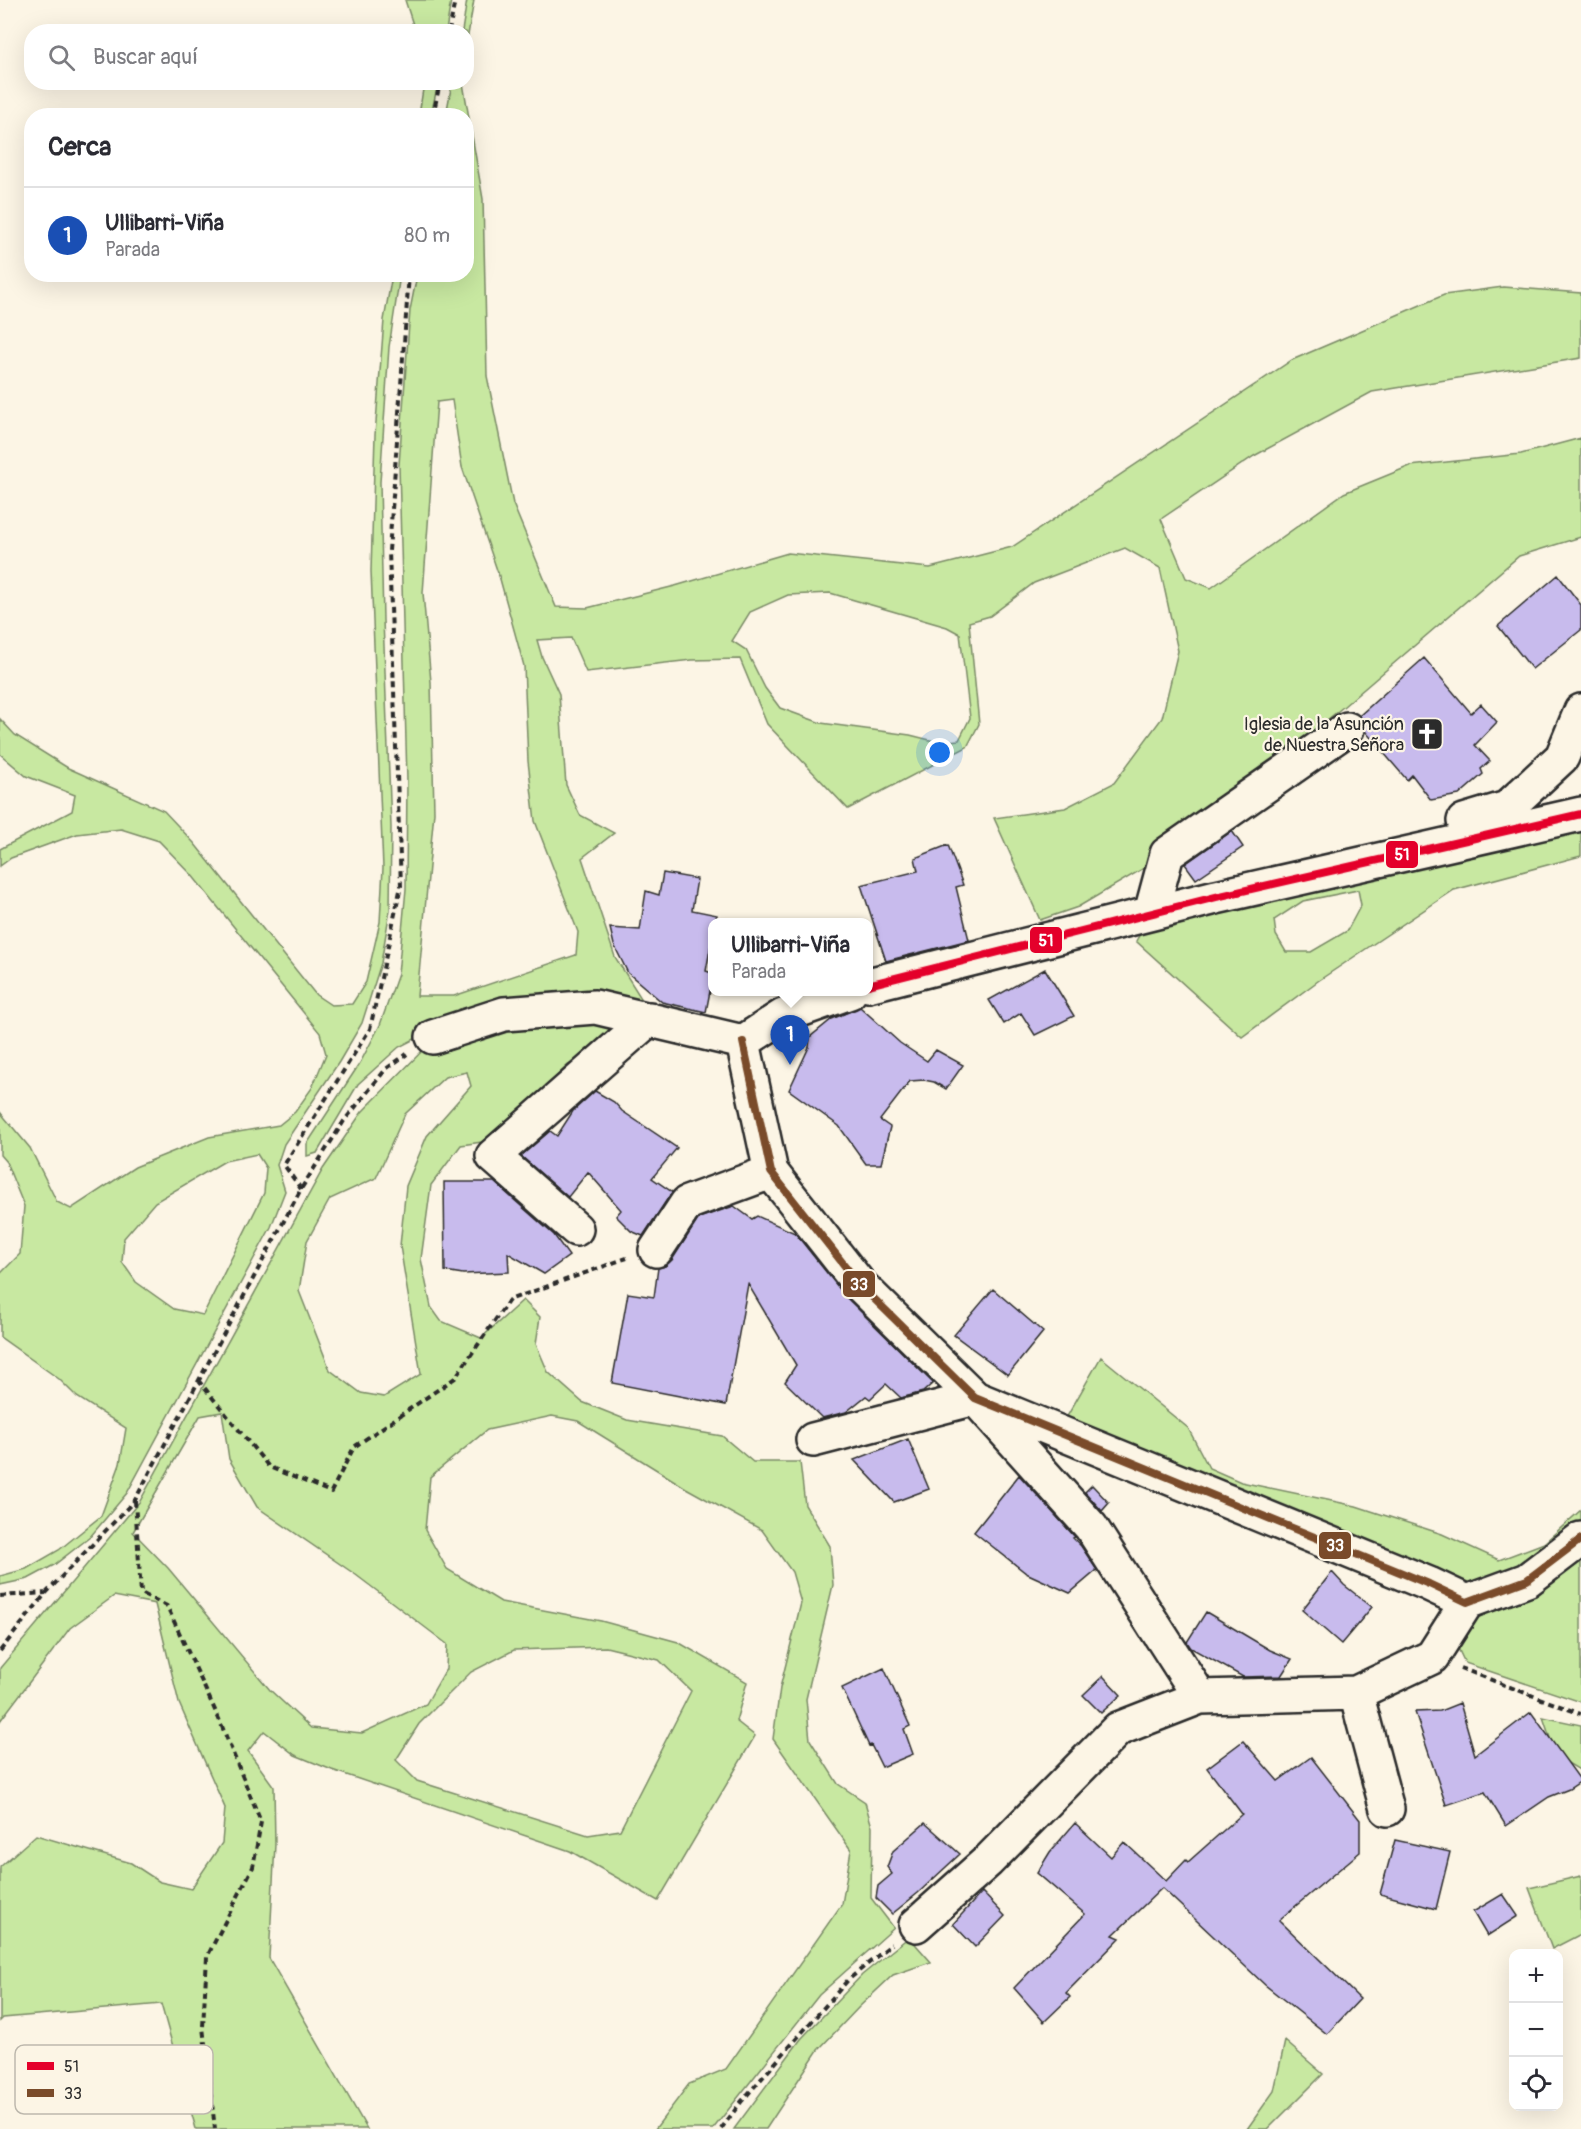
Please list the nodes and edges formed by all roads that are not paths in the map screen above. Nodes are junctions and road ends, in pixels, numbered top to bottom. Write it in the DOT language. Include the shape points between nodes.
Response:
graph roads {
  1 [pos="1581,711"];
  2 [pos="1347,729"];
  3 [pos="1581,814"];
  4 [pos="1216,897"];
  5 [pos="1151,913"];
  6 [pos="873,984"];
  7 [pos="839,996"];
  8 [pos="649,1020"];
  9 [pos="433,1037"];
  10 [pos="742,1042"];
  11 [pos="771,1172"];
  12 [pos="576,1229"];
  13 [pos="656,1250"];
  14 [pos="975,1398"];
  15 [pos="813,1440"];
  16 [pos="1581,1539"];
  17 [pos="1467,1602"];
  18 [pos="1356,1693"];
  19 [pos="1200,1696"];
  20 [pos="1387,1809"];
  21 [pos="916,1925"];
  1 -- 4 [label="street" via="1562,757 1507,808"];
  2 -- 5 [label="street" via="1167,854"];
  3 -- 4 [label="street"];
  4 -- 5 [label="street"];
  5 -- 6 [label="street"];
  7 -- 10 [label="street" via="783,1017"];
  8 -- 9 [label="street" via="595,1007 504,1014"];
  8 -- 10 [label="street"];
  8 -- 12 [label="street" via="492,1156"];
  10 -- 11 [label="street"];
  11 -- 13 [label="street" via="687,1203"];
  11 -- 14 [label="street" via="860,1285"];
  14 -- 15 [label="street"];
  14 -- 17 [label="street"];
  14 -- 19 [label="street" via="1091,1527"];
  16 -- 17 [label="street" via="1527,1580"];
  17 -- 18 [label="street" via="1432,1658"];
  18 -- 19 [label="street"];
  18 -- 20 [label="street"];
  19 -- 21 [label="street" via="1118,1729 988,1861"];
}
